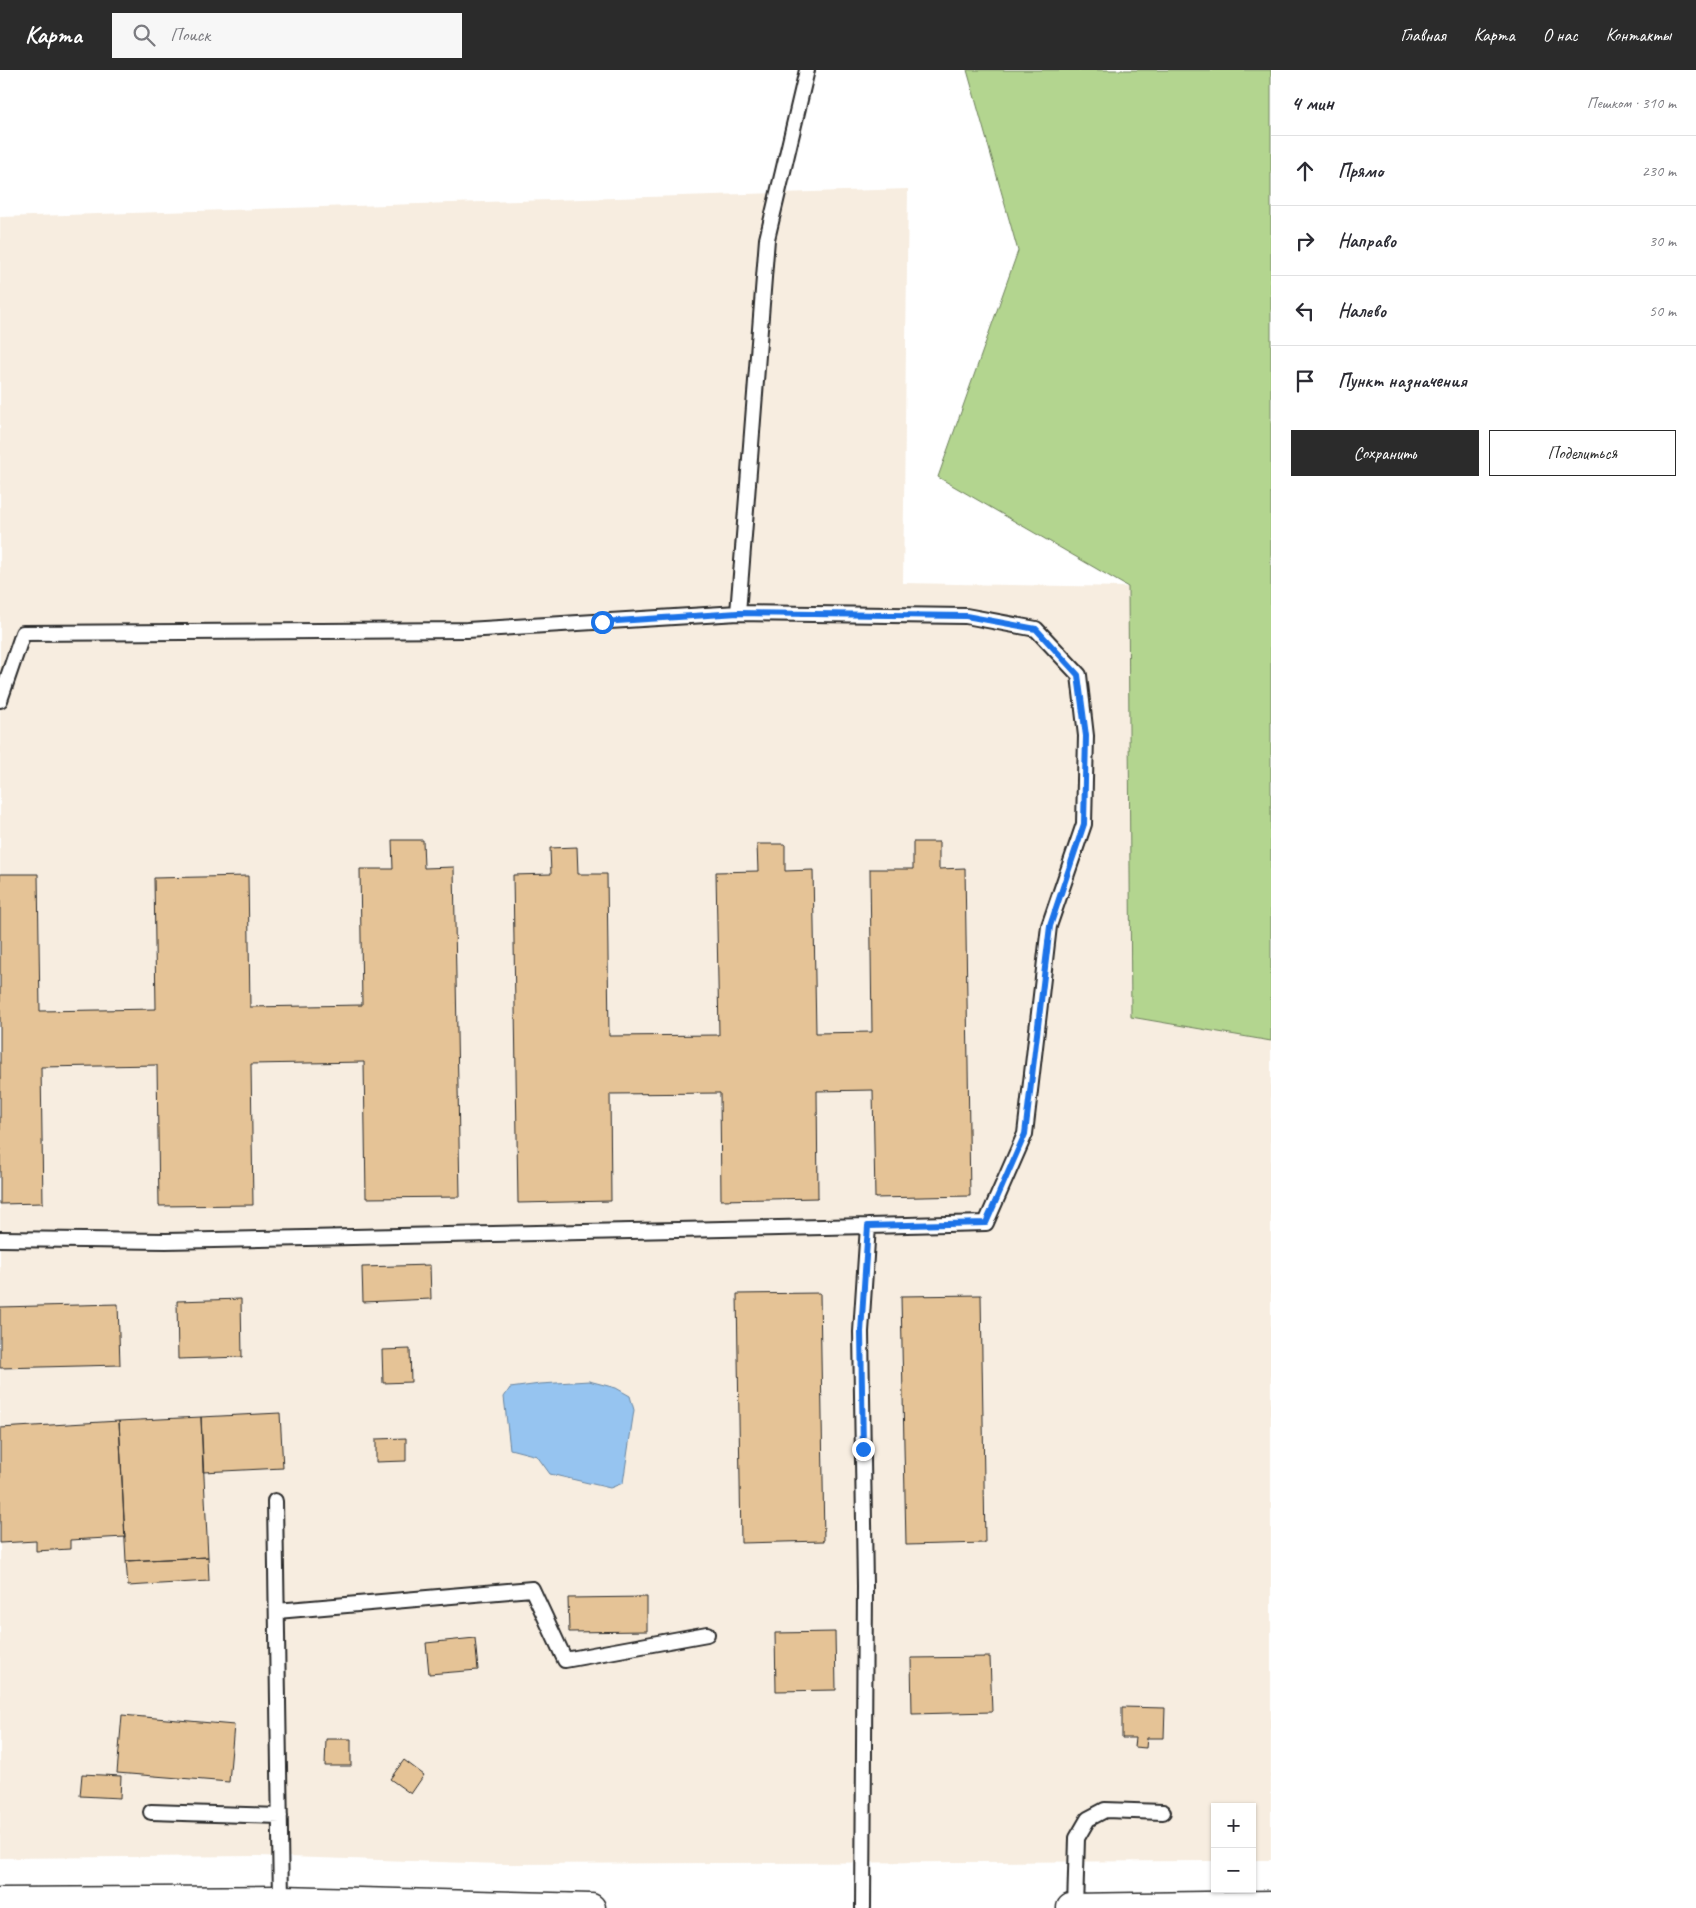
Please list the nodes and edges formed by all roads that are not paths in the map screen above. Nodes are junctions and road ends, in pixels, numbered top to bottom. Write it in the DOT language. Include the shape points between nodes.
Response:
graph roads {
  1 [pos="807,70"];
  2 [pos="738,613"];
  3 [pos="0,700"];
  4 [pos="868,1226"];
  5 [pos="0,1239"];
  6 [pos="275,1501"];
  7 [pos="277,1611"];
  8 [pos="707,1634"];
  9 [pos="151,1812"];
  10 [pos="1163,1812"];
  11 [pos="280,1816"];
  12 [pos="281,1900"];
  13 [pos="0,1902"];
  14 [pos="1271,1905"];
  15 [pos="501,1907"];
  16 [pos="591,1908"];
  17 [pos="863,1908"];
  18 [pos="1070,1908"];
  19 [pos="1075,1908"];
  1 -- 2 [label="lane" via="767,239"];
  2 -- 3 [label="lane" via="467,630 23,633"];
  2 -- 4 [label="lane" via="966,616 1036,629 1078,675 1086,736 1084,824 1050,926 1025,1134 986,1223"];
  4 -- 5 [label="lane" via="166,1241"];
  4 -- 17 [label="lane" via="861,1332 865,1586"];
  6 -- 7 [label="lane"];
  7 -- 8 [label="lane" via="532,1589 564,1660"];
  7 -- 11 [label="lane"];
  9 -- 11 [label="lane"];
  10 -- 19 [label="lane" via="1105,1810 1088,1820 1076,1838"];
  11 -- 12 [label="lane"];
  12 -- 13 [label="main road"];
  12 -- 15 [label="main road"];
  14 -- 19 [label="main road"];
  15 -- 16 [label="main road"];
  18 -- 19 [label="main road"];
}
